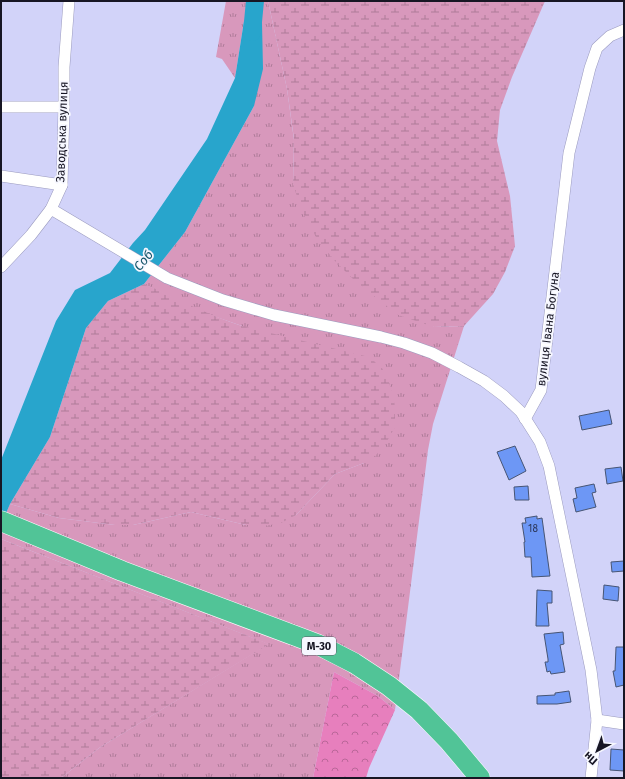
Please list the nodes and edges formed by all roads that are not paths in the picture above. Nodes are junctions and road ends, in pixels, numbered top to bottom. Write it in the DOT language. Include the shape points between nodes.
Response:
graph roads {
  1 [pos="69,1"];
  2 [pos="624,30"];
  3 [pos="1,107"];
  4 [pos="64,107"];
  5 [pos="1,176"];
  6 [pos="62,185"];
  7 [pos="51,209"];
  8 [pos="1,267"];
  9 [pos="525,419"];
  10 [pos="1,521"];
  11 [pos="597,720"];
  12 [pos="624,724"];
  13 [pos="480,778"];
  14 [pos="591,778"];
  1 -- 4 [label="street, Заводська вулиця"];
  2 -- 9 [label="street, вулиця Івана Богуна" via="602,41 590,68 569,154 541,390"];
  3 -- 4 [label="street"];
  4 -- 6 [label="street, Заводська вулиця"];
  5 -- 6 [label="street"];
  6 -- 7 [label="street, Заводська вулиця"];
  7 -- 8 [label="street, Заводська вулиця" via="32,235"];
  7 -- 9 [label="street" via="167,278 248,308 381,337 432,353 459,366 504,396"];
  9 -- 11 [label="street" via="540,442 549,466 589,658"];
  10 -- 13 [label="highway, М-30" via="122,571 317,644 354,663 389,686 418,710 449,741"];
  11 -- 12 [label="street"];
  11 -- 14 [label="street"];
}
